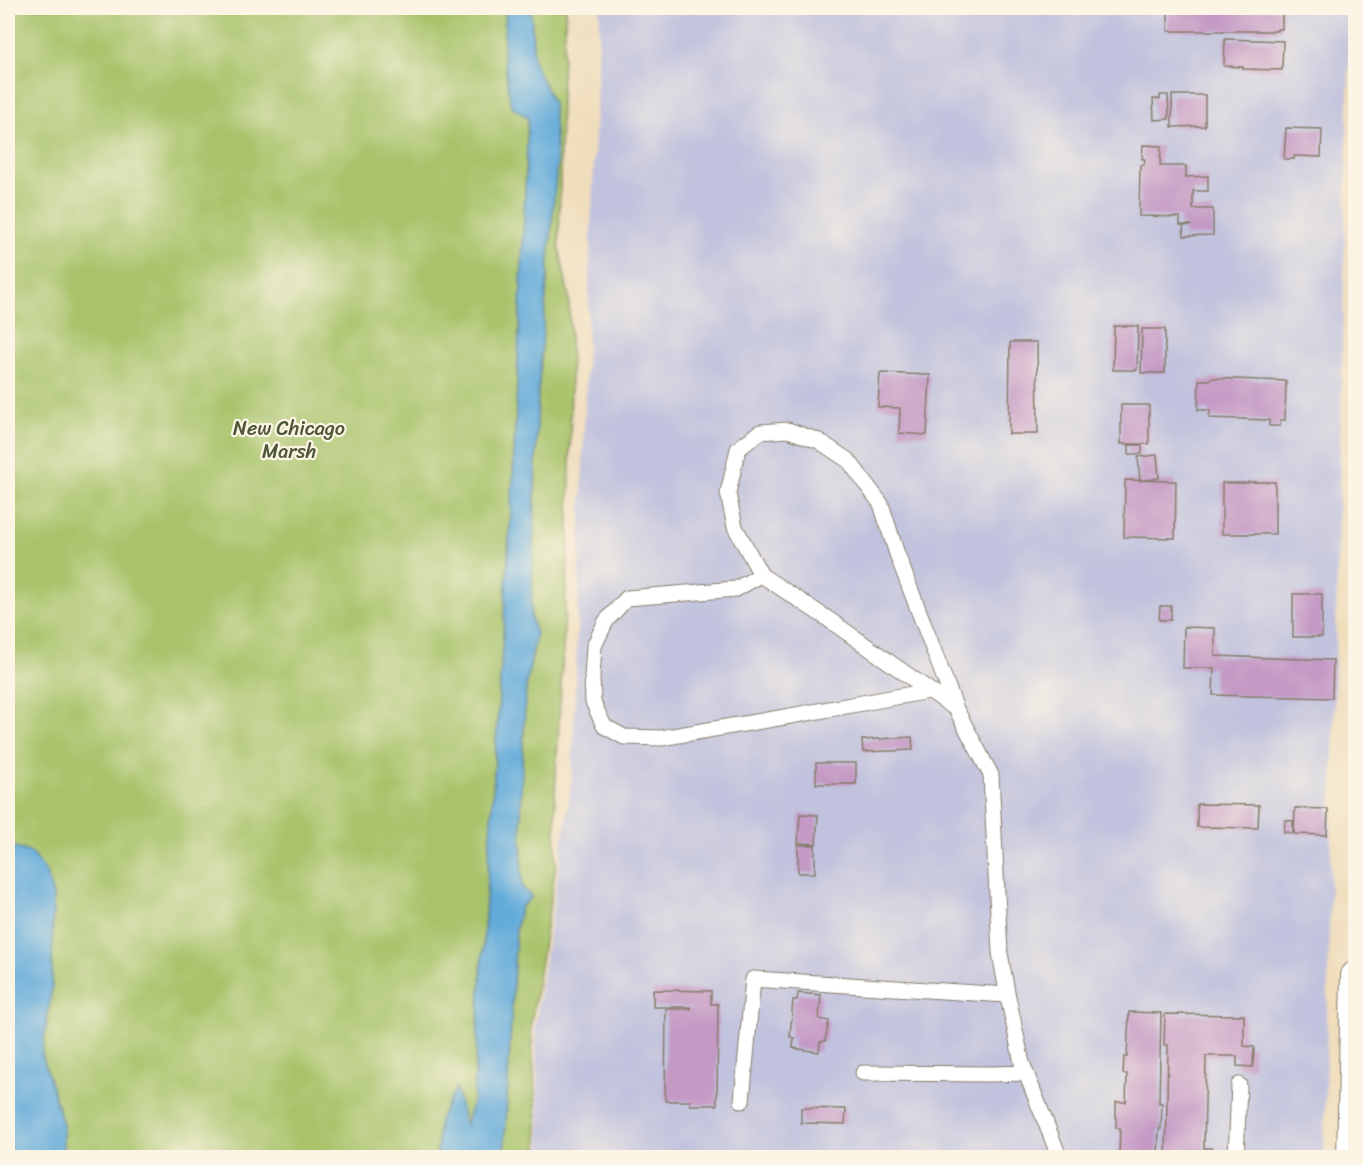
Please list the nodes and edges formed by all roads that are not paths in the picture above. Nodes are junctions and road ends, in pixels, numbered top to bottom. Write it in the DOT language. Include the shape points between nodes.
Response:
graph roads {
  1 [pos="761,575"];
  2 [pos="929,690"];
  3 [pos="956,709"];
  4 [pos="1356,976"];
  5 [pos="1007,995"];
  6 [pos="863,1073"];
  7 [pos="1025,1073"];
  8 [pos="1239,1086"];
  9 [pos="742,1101"];
  10 [pos="1057,1158"];
  11 [pos="1236,1158"];
  12 [pos="1352,1158"];
  1 -- 2 [label="lane"];
  1 -- 2 [label="lane" via="736,589 627,598 606,621 594,646 593,702 604,726 624,736 661,738"];
  1 -- 3 [label="lane" via="735,527 728,493 738,449 760,432 788,430 819,441 849,461 881,504"];
  2 -- 3 [label="lane"];
  3 -- 5 [label="lane" via="991,775 1000,953"];
  4 -- 12 [label="street"];
  5 -- 7 [label="lane"];
  5 -- 9 [label="lane" via="753,978"];
  6 -- 7 [label="lane"];
  7 -- 10 [label="lane"];
  8 -- 11 [label="lane"];
}
